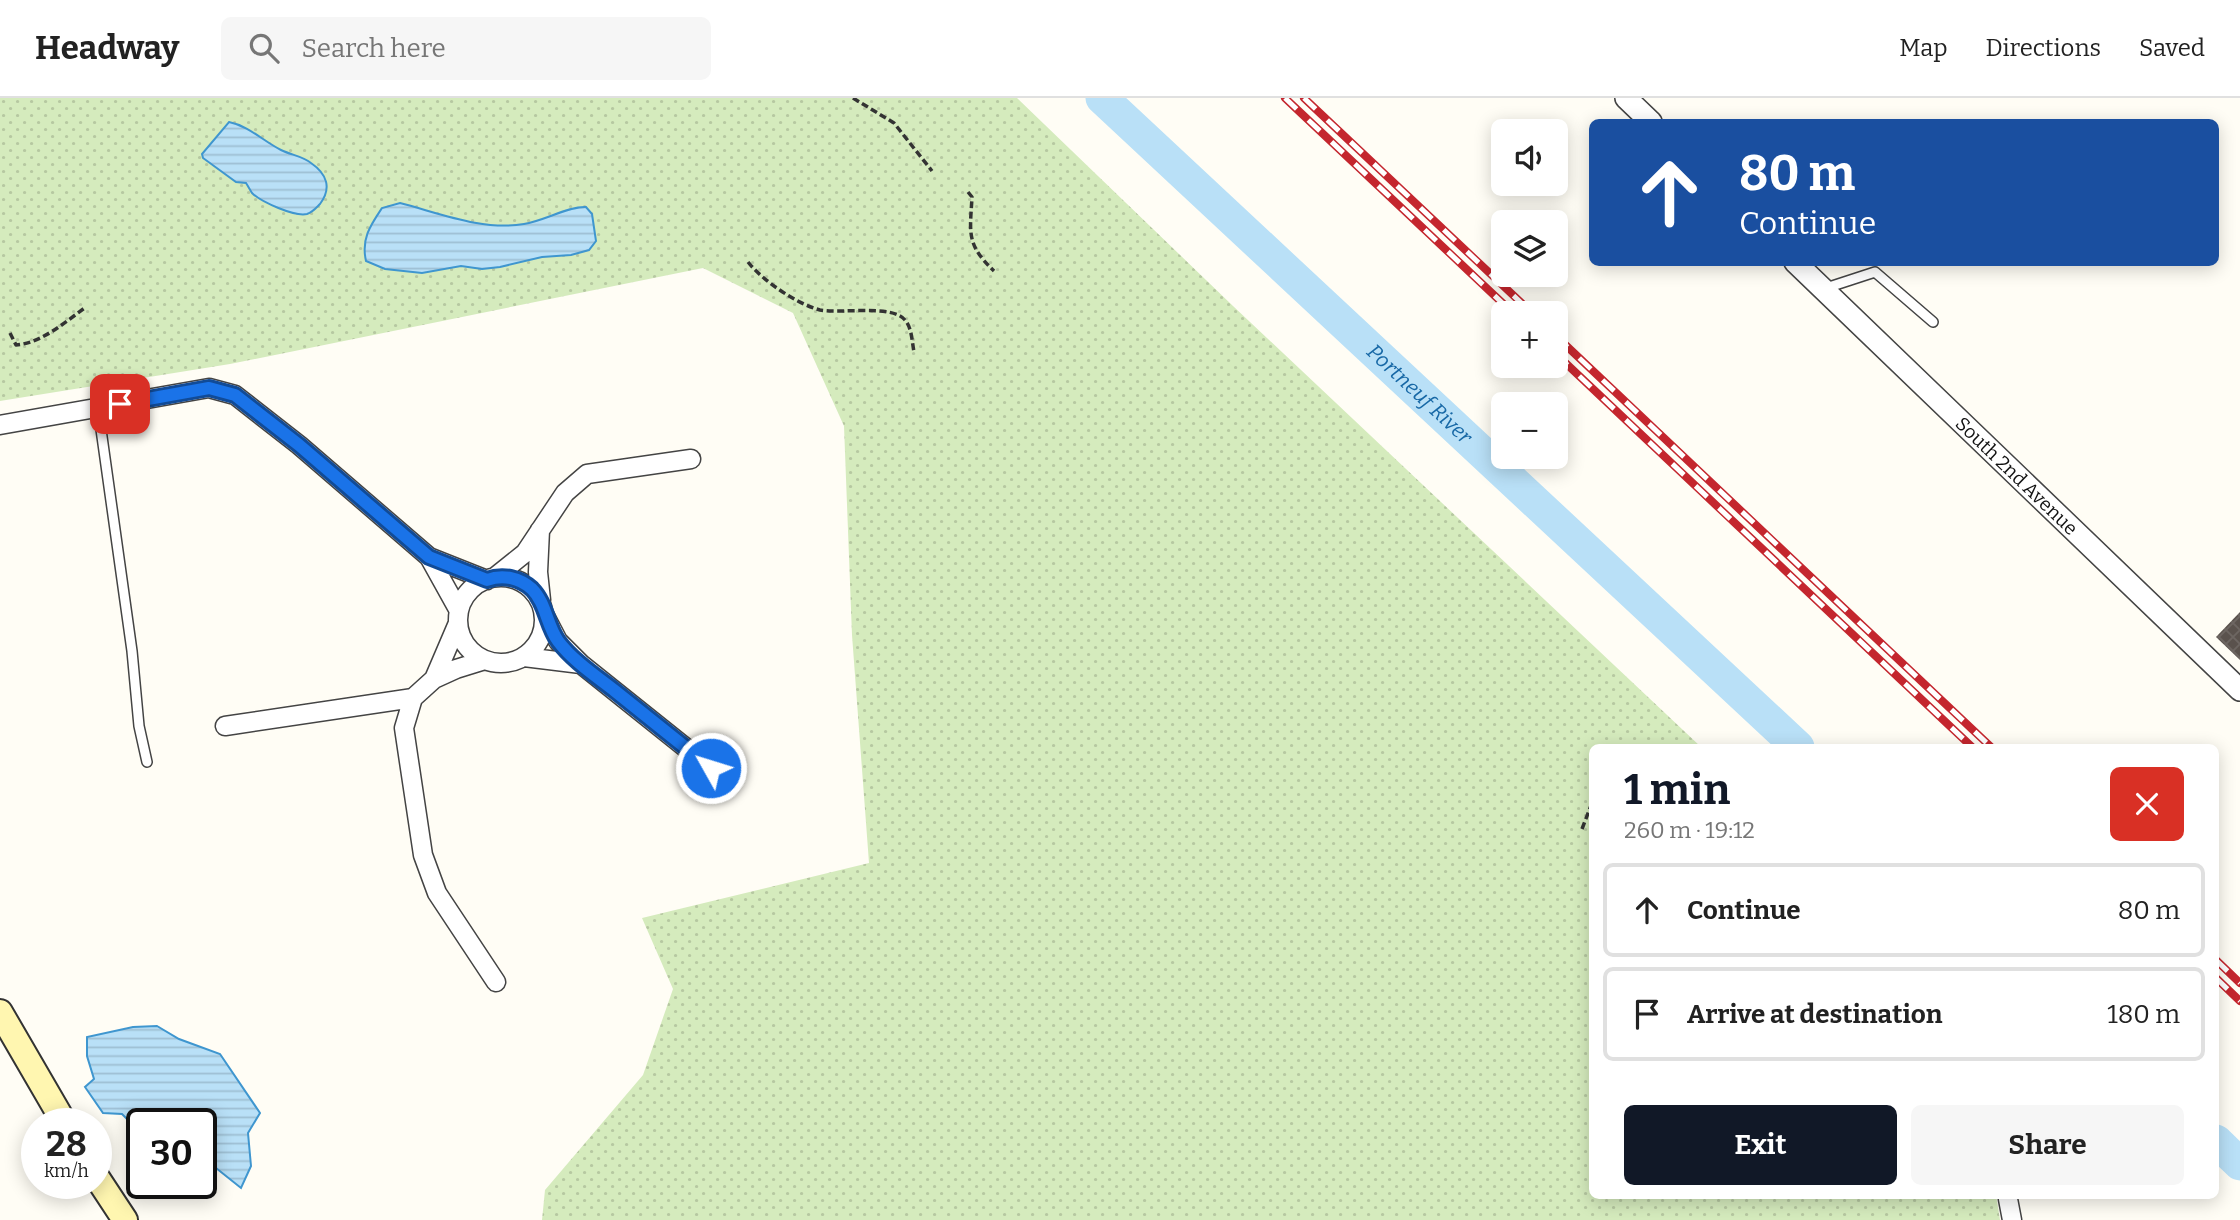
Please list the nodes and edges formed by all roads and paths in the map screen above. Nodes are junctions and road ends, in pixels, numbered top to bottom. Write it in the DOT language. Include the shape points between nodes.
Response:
graph roads {
  1 [pos="853,98"];
  2 [pos="1626,98"];
  3 [pos="1648,119"];
  4 [pos="932,172"];
  5 [pos="968,192"];
  6 [pos="748,262"];
  7 [pos="1799,266"];
  8 [pos="994,271"];
  9 [pos="1822,289"];
  10 [pos="86,307"];
  11 [pos="1933,322"];
  12 [pos="10,333"];
  13 [pos="914,352"];
  14 [pos="98,408"];
  15 [pos="0,425"];
  16 [pos="691,458"];
  17 [pos="540,530"];
  18 [pos="429,557"];
  19 [pos="491,578"];
  20 [pos="543,608"];
  21 [pos="459,617"];
  22 [pos="524,657"];
  23 [pos="485,660"];
  24 [pos="581,664"];
  25 [pos="434,678"];
  26 [pos="2240,690"];
  27 [pos="413,698"];
  28 [pos="225,726"];
  29 [pos="147,762"];
  30 [pos="711,768"];
  31 [pos="1589,810"];
  32 [pos="1581,829"];
  33 [pos="496,982"];
  34 [pos="0,1012"];
  35 [pos="56,1108"];
  36 [pos="111,1199"];
  37 [pos="2008,1199"];
  38 [pos="125,1220"];
  39 [pos="2012,1220"];
  1 -- 4 [label="path" via="894,123"];
  2 -- 3 [label="street"];
  5 -- 8 [label="path" via="974,248"];
  6 -- 13 [label="path" via="780,289 819,310 890,313 904,318"];
  7 -- 9 [label="street, South 2nd Avenue"];
  9 -- 11 [label="lane" via="1875,272"];
  9 -- 26 [label="street, South 2nd Avenue"];
  10 -- 12 [label="path" via="27,344 16,345"];
  14 -- 15 [label="street"];
  14 -- 18 [label="street" via="209,388 235,395"];
  14 -- 29 [label="lane"];
  16 -- 17 [label="street" via="587,474 565,494"];
  17 -- 19 [label="street" via="525,553"];
  17 -- 20 [label="street" via="538,572"];
  18 -- 19 [label="street"];
  18 -- 21 [label="street"];
  19 -- 20 [label="street" via="522,582 533,590"];
  19 -- 21 [label="street" via="470,590"];
  20 -- 22 [label="street" via="539,642"];
  20 -- 24 [label="street" via="558,641"];
  21 -- 23 [label="street" via="465,645"];
  21 -- 25 [label="street"];
  22 -- 23 [label="street" via="504,664"];
  22 -- 24 [label="street"];
  23 -- 25 [label="street"];
  24 -- 30 [label="street"];
  25 -- 27 [label="street"];
  27 -- 28 [label="street"];
  27 -- 33 [label="street" via="404,728 424,855 437,893"];
  31 -- 32 [label="path"];
  34 -- 35 [label="main road"];
  36 -- 38 [label="main road"];
  37 -- 39 [label="street"];
}
